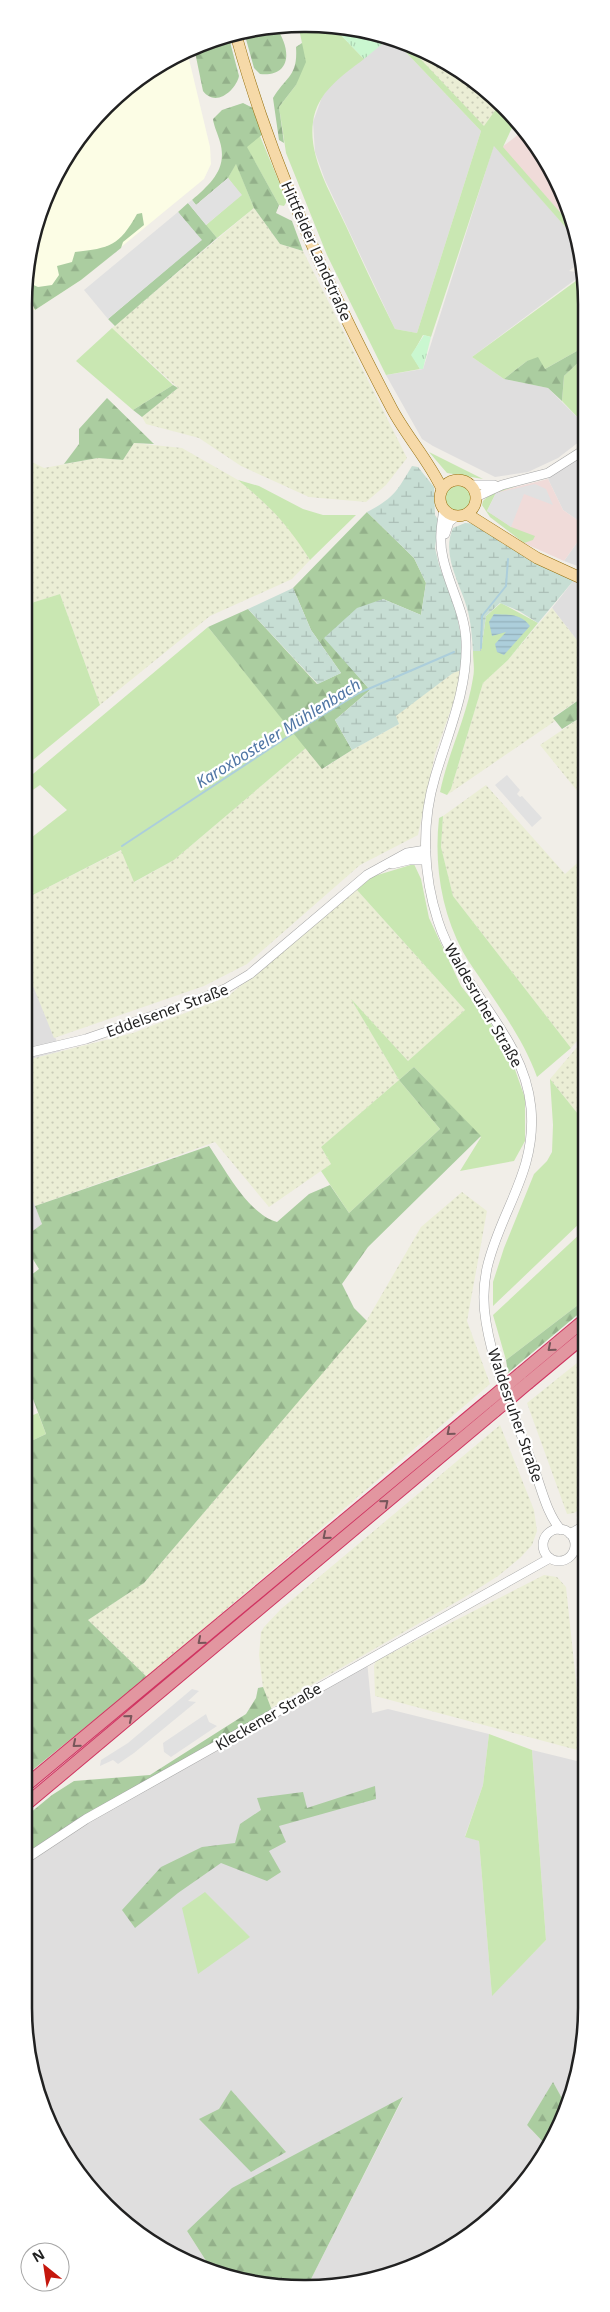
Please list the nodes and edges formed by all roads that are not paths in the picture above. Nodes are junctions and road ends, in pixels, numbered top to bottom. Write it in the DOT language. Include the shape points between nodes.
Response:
graph roads {
  1 [pos="238,41"];
  2 [pos="578,454"];
  3 [pos="502,484"];
  4 [pos="447,485"];
  5 [pos="471,485"];
  6 [pos="473,506"];
  7 [pos="444,510"];
  8 [pos="455,516"];
  9 [pos="442,556"];
  10 [pos="578,577"];
  11 [pos="426,850"];
  12 [pos="426,860"];
  13 [pos="387,865"];
  14 [pos="32,1052"];
  15 [pos="578,1326"];
  16 [pos="578,1341"];
  17 [pos="524,1379"];
  18 [pos="491,1406"];
  19 [pos="548,1506"];
  20 [pos="578,1528"];
  21 [pos="550,1532"];
  22 [pos="565,1532"];
  23 [pos="578,1540"];
  24 [pos="575,1544"];
  25 [pos="544,1549"];
  26 [pos="550,1558"];
  27 [pos="514,1578"];
  28 [pos="268,1602"];
  29 [pos="248,1629"];
  30 [pos="75,1776"];
  31 [pos="32,1780"];
  32 [pos="38,1794"];
  33 [pos="32,1799"];
  34 [pos="32,1855"];
  1 -- 4 [label="main road, Hittfelder Landstraße" via="262,117 312,249 393,410 422,456"];
  2 -- 3 [label="street" via="548,473"];
  3 -- 5 [label="street"];
  3 -- 6 [label="street"];
  4 -- 5 [label="main road" via="462,480"];
  4 -- 7 [label="main road" via="440,500"];
  5 -- 6 [label="main road"];
  6 -- 8 [label="main road"];
  6 -- 10 [label="main road" via="503,538"];
  7 -- 8 [label="main road"];
  7 -- 9 [label="street, Waldesruher Straße" via="440,537"];
  8 -- 9 [label="street, Waldesruher Straße" via="446,527"];
  9 -- 11 [label="street, Waldesruher Straße" via="466,641 460,698 430,798"];
  11 -- 12 [label="street, Waldesruher Straße"];
  11 -- 13 [label="street, Eddelsener Straße" via="407,853"];
  12 -- 13 [label="street, Eddelsener Straße"];
  12 -- 19 [label="street, Waldesruher Straße" via="433,905 447,943 513,1048 528,1088 532,1127 528,1158 492,1252 484,1283 484,1307 495,1358"];
  13 -- 14 [label="street, Eddelsener Straße" via="351,886 250,974 231,986 120,1028"];
  15 -- 17 [label="highway, one-way"];
  16 -- 17 [label="highway"];
  17 -- 18 [label="highway, bridge"];
  28 -- 18 [label="highway, one-way"];
  18 -- 31 [label="highway, one-way"];
  19 -- 21 [label="street, Waldesruher Straße"];
  19 -- 22 [label="street, Waldesruher Straße" via="556,1524"];
  20 -- 22 [label="street"];
  21 -- 22 [label="street"];
  21 -- 25 [label="street" via="544,1540"];
  22 -- 24 [label="street"];
  23 -- 24 [label="street"];
  24 -- 26 [label="street" via="569,1558 561,1561"];
  25 -- 26 [label="street"];
  25 -- 27 [label="street, Kleckener Straße"];
  26 -- 27 [label="street, Kleckener Straße"];
  27 -- 34 [label="street, Kleckener Straße" via="86,1819"];
  28 -- 29 [label="highway"];
  32 -- 28 [label="highway, one-way"];
  30 -- 32 [label="highway"];
  32 -- 33 [label="highway"];
}
